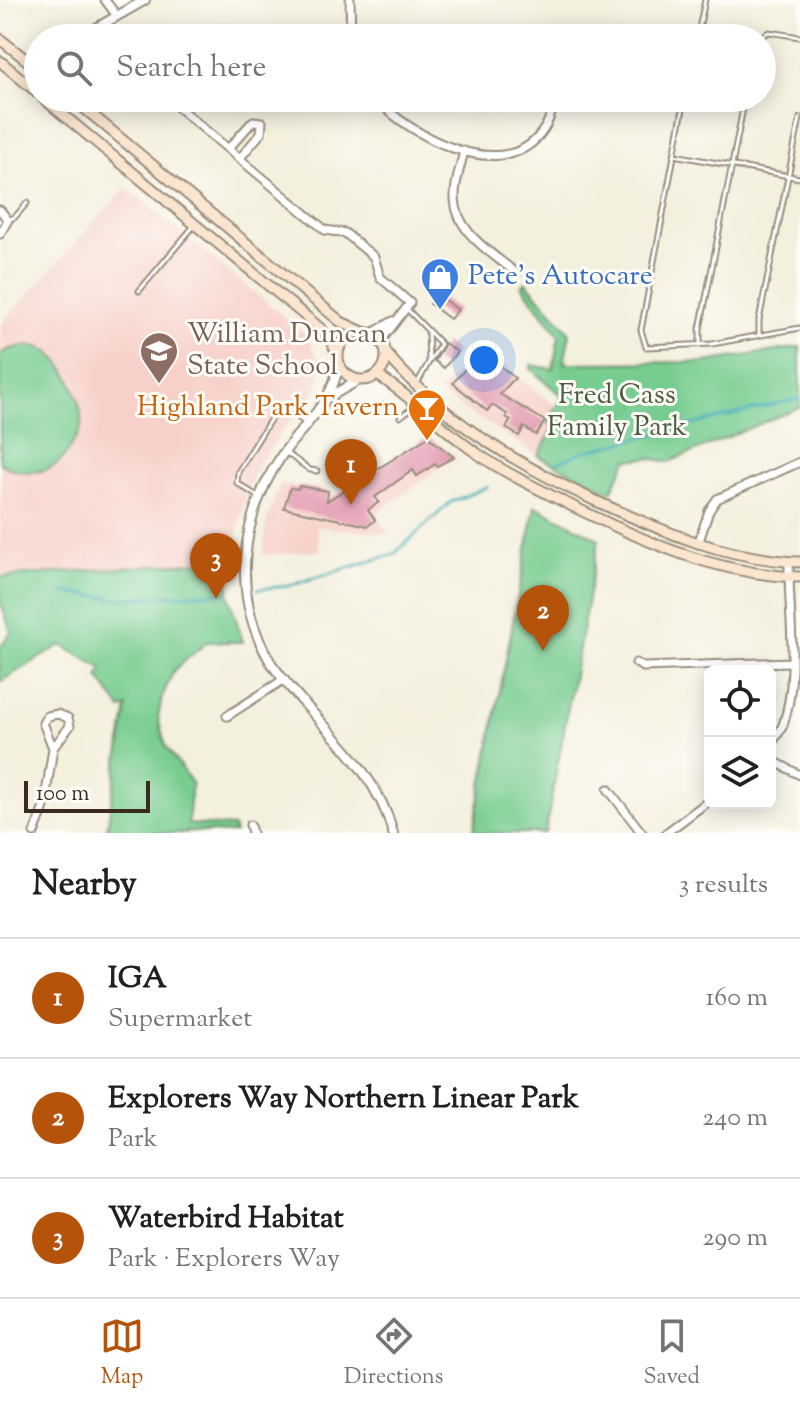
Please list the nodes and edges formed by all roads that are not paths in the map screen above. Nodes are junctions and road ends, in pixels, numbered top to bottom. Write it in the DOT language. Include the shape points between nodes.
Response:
graph roads {
  1 [pos="105,0"];
  2 [pos="145,0"];
  3 [pos="350,0"];
  4 [pos="705,0"];
  5 [pos="117,16"];
  6 [pos="103,24"];
  7 [pos="351,24"];
  8 [pos="700,24"];
  9 [pos="776,33"];
  10 [pos="800,37"];
  11 [pos="0,39"];
  12 [pos="24,57"];
  13 [pos="0,61"];
  14 [pos="24,81"];
  15 [pos="60,112"];
  16 [pos="89,112"];
  17 [pos="184,112"];
  18 [pos="391,112"];
  19 [pos="550,112"];
  20 [pos="682,112"];
  21 [pos="742,112"];
  22 [pos="800,118"];
  23 [pos="799,130"];
  24 [pos="117,135"];
  25 [pos="229,148"];
  26 [pos="464,151"];
  27 [pos="674,155"];
  28 [pos="240,158"];
  29 [pos="732,166"];
  30 [pos="135,175"];
  31 [pos="789,176"];
  32 [pos="800,178"];
  33 [pos="27,203"];
  34 [pos="0,210"];
  35 [pos="8,220"];
  36 [pos="196,225"];
  37 [pos="0,234"];
  38 [pos="516,273"];
  39 [pos="139,291"];
  40 [pos="406,308"];
  41 [pos="398,318"];
  42 [pos="800,328"];
  43 [pos="428,331"];
  44 [pos="367,333"];
  45 [pos="759,334"];
  46 [pos="381,341"];
  47 [pos="700,345"];
  48 [pos="386,353"];
  49 [pos="338,360"];
  50 [pos="429,362"];
  51 [pos="377,375"];
  52 [pos="359,380"];
  53 [pos="416,387"];
  54 [pos="329,398"];
  55 [pos="416,405"];
  56 [pos="400,417"];
  57 [pos="306,424"];
  58 [pos="285,452"];
  59 [pos="800,462"];
  60 [pos="317,471"];
  61 [pos="260,497"];
  62 [pos="698,544"];
  63 [pos="795,562"];
  64 [pos="794,577"];
  65 [pos="791,662"];
  66 [pos="636,663"];
  67 [pos="283,680"];
  68 [pos="227,716"];
  69 [pos="775,737"];
  70 [pos="53,748"];
  71 [pos="776,762"];
  72 [pos="800,775"];
  73 [pos="608,789"];
  74 [pos="704,804"];
  75 [pos="34,833"];
  76 [pos="393,833"];
  77 [pos="642,833"];
  78 [pos="666,833"];
  1 -- 5 [label="street"];
  2 -- 5 [label="street"];
  3 -- 7 [label="street"];
  4 -- 8 [label="lane"];
  5 -- 6 [label="street"];
  9 -- 10 [label="lane"];
  11 -- 12 [label="main road"];
  13 -- 14 [label="main road"];
  15 -- 30 [label="main road"];
  16 -- 24 [label="main road"];
  17 -- 25 [label="street"];
  18 -- 26 [label="street" via="407,127"];
  19 -- 26 [label="street" via="547,124 523,149 495,156"];
  20 -- 27 [label="lane"];
  21 -- 29 [label="lane"];
  22 -- 23 [label="lane"];
  23 -- 31 [label="lane"];
  24 -- 30 [label="main road" via="105,133 103,138"];
  24 -- 44 [label="main road" via="341,322"];
  25 -- 28 [label="street"];
  25 -- 28 [label="street" via="253,121 262,122 261,133"];
  26 -- 38 [label="street" via="455,194 457,216"];
  27 -- 29 [label="lane"];
  27 -- 47 [label="lane" via="641,330 646,347"];
  28 -- 40 [label="street" via="325,230 345,233 374,257 380,277 410,303"];
  29 -- 31 [label="lane"];
  29 -- 47 [label="lane"];
  30 -- 36 [label="main road"];
  31 -- 32 [label="lane"];
  31 -- 45 [label="lane"];
  33 -- 35 [label="lane"];
  34 -- 35 [label="street"];
  35 -- 37 [label="street"];
  36 -- 39 [label="lane"];
  36 -- 49 [label="main road" via="321,329"];
  40 -- 41 [label="street"];
  40 -- 43 [label="lane"];
  41 -- 44 [label="street"];
  41 -- 46 [label="street"];
  42 -- 45 [label="lane"];
  43 -- 50 [label="lane"];
  43 -- 50 [label="lane" via="441,344"];
  44 -- 46 [label="main road"];
  44 -- 49 [label="main road" via="344,341"];
  45 -- 47 [label="lane"];
  46 -- 48 [label="main road"];
  48 -- 51 [label="main road"];
  48 -- 53 [label="main road"];
  49 -- 52 [label="main road" via="344,372"];
  49 -- 54 [label="street"];
  50 -- 53 [label="lane"];
  51 -- 52 [label="main road"];
  51 -- 55 [label="main road"];
  52 -- 54 [label="street"];
  53 -- 62 [label="main road" via="462,426 527,467"];
  54 -- 57 [label="street"];
  55 -- 56 [label="lane"];
  55 -- 64 [label="main road" via="480,456 619,529 709,563"];
  57 -- 58 [label="street"];
  57 -- 61 [label="lane" via="291,411 275,412 238,472 237,483"];
  58 -- 60 [label="lane"];
  58 -- 61 [label="street"];
  59 -- 62 [label="street" via="717,499"];
  61 -- 67 [label="street" via="244,553 246,602 260,643"];
  62 -- 63 [label="main road"];
  63 -- 64 [label="street"];
  64 -- 65 [label="street"];
  65 -- 66 [label="street" via="643,667"];
  65 -- 69 [label="street" via="789,698"];
  67 -- 68 [label="street"];
  67 -- 76 [label="street" via="368,777"];
  70 -- 70 [label="street" via="43,723 58,714 68,718 70,726"];
  70 -- 75 [label="street" via="44,807"];
  71 -- 72 [label="street"];
  73 -- 77 [label="street"];
  74 -- 78 [label="street"];
}
